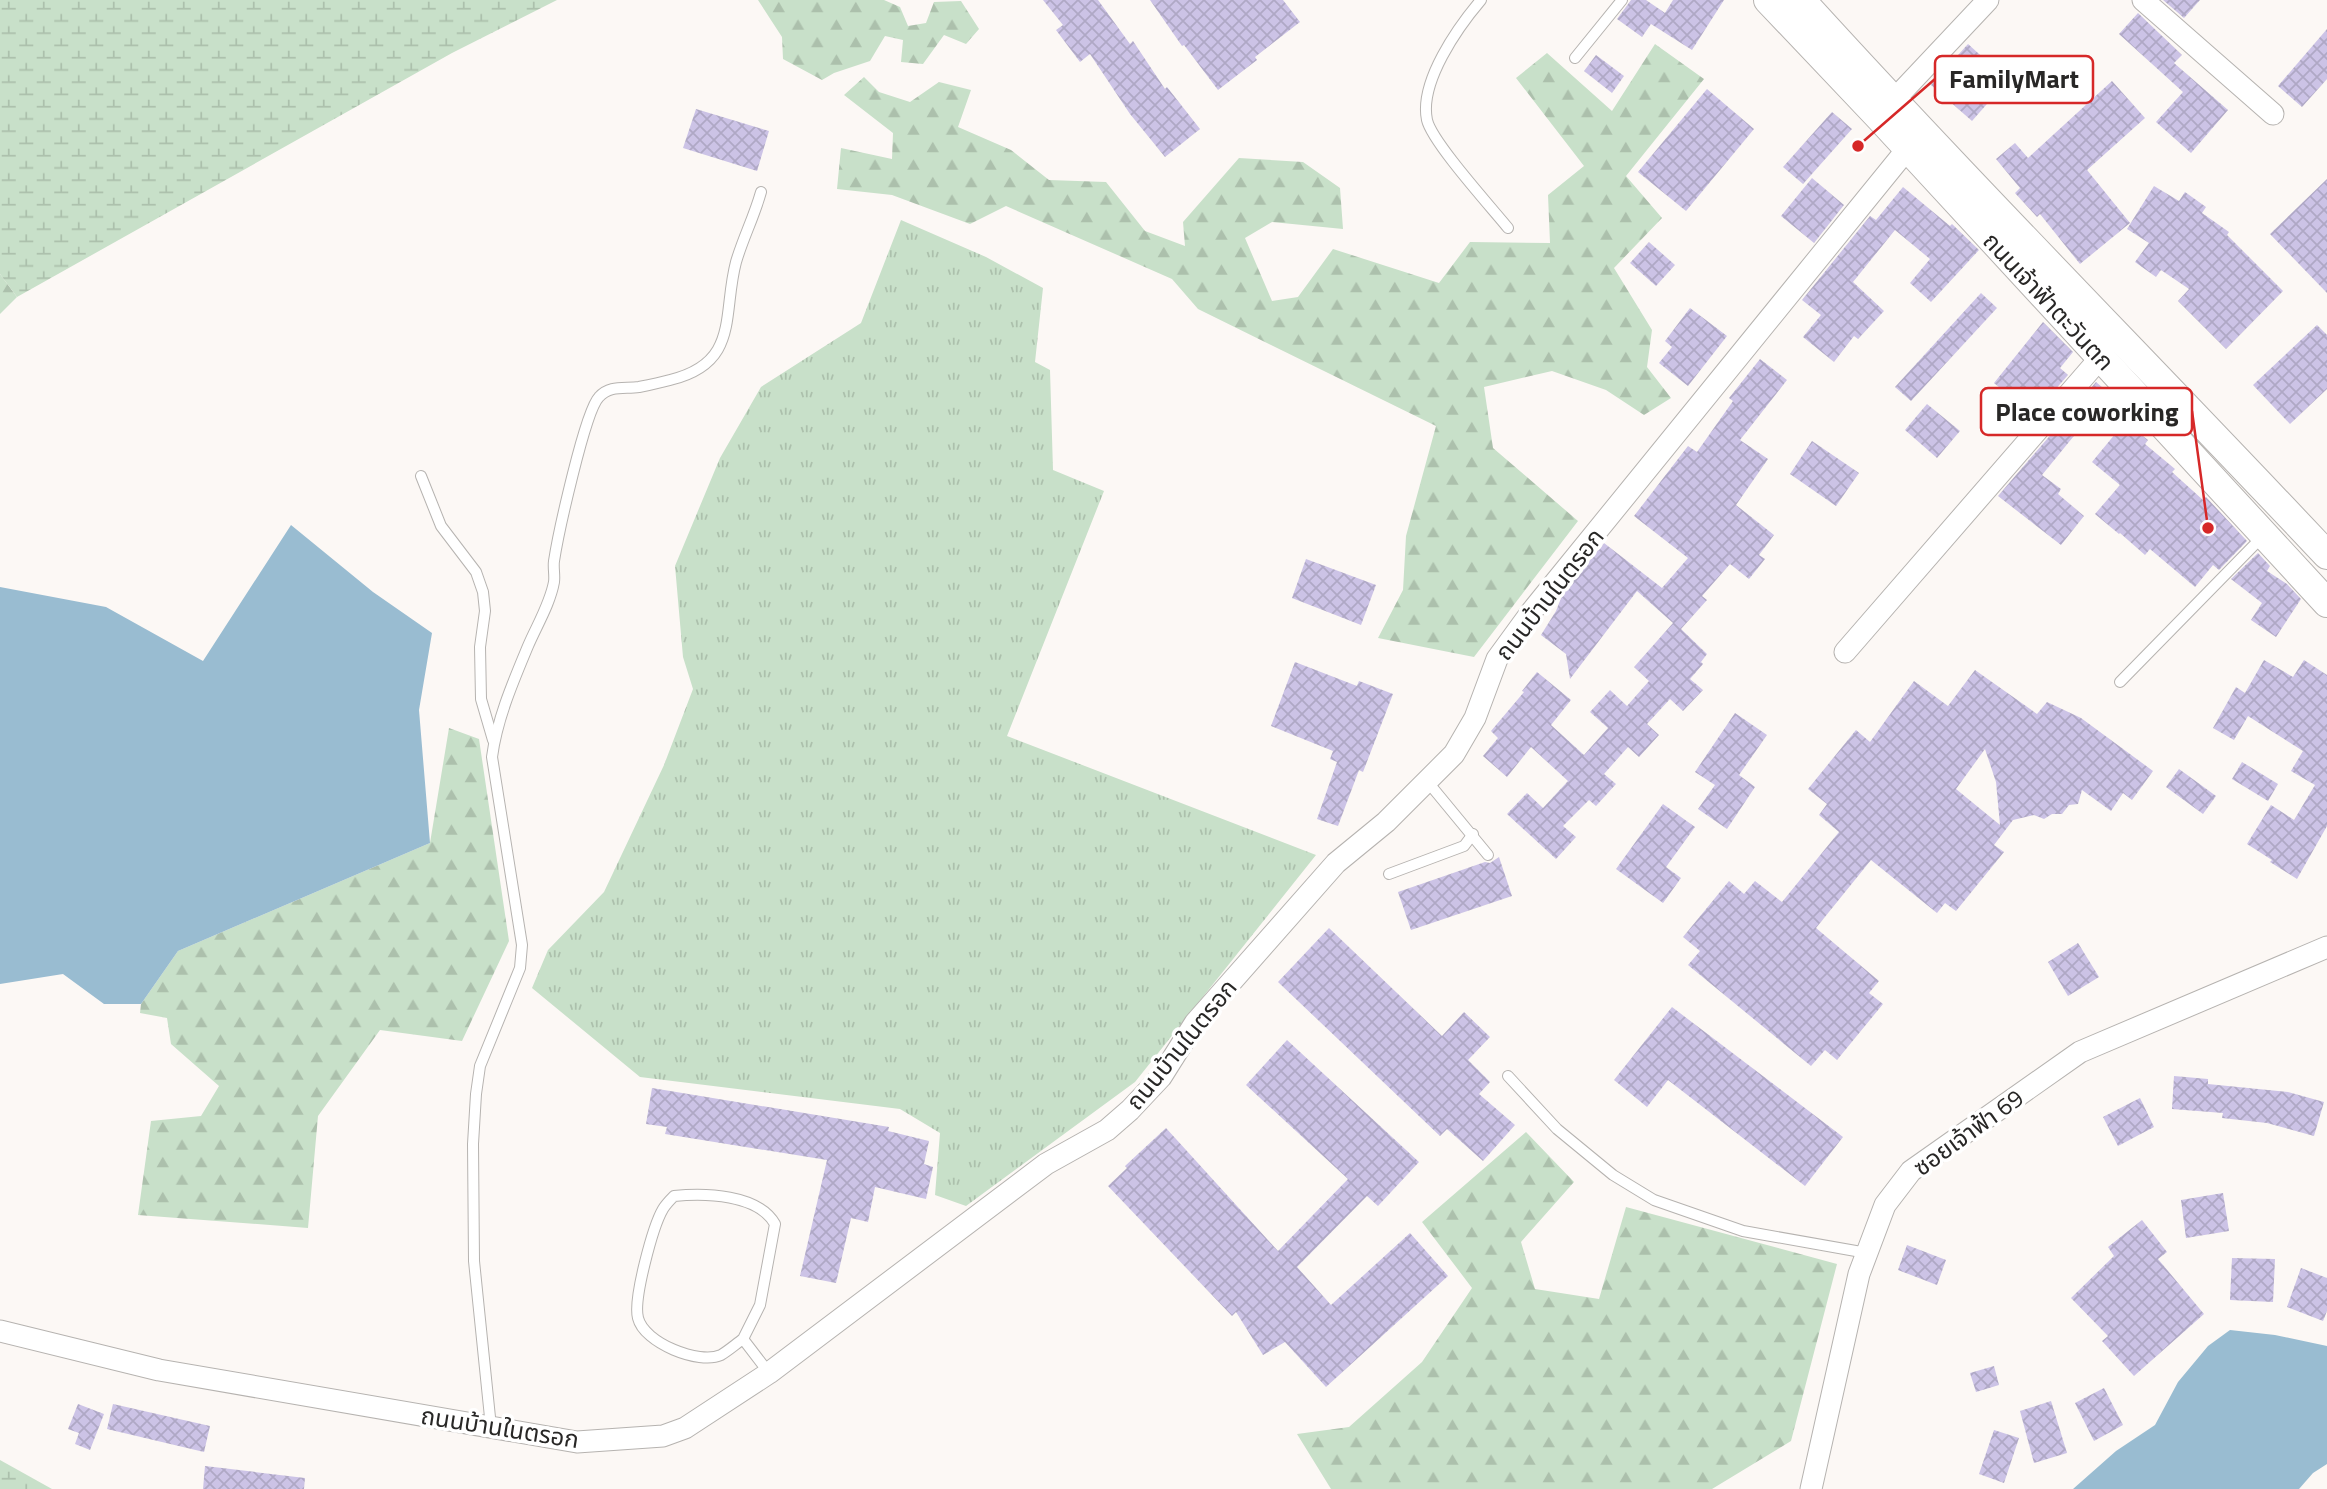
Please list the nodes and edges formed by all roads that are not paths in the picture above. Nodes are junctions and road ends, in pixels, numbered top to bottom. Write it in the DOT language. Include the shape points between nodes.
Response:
graph roads {
  1 [pos="1481,0"];
  2 [pos="1622,0"];
  3 [pos="1768,0"];
  4 [pos="1801,0"];
  5 [pos="1988,0"];
  6 [pos="2143,0"];
  7 [pos="1575,58"];
  8 [pos="1893,101"];
  9 [pos="2273,114"];
  10 [pos="1908,148"];
  11 [pos="761,192"];
  12 [pos="1508,228"];
  13 [pos="2101,357"];
  14 [pos="421,476"];
  15 [pos="2264,535"];
  16 [pos="2325,548"];
  17 [pos="2327,603"];
  18 [pos="1846,652"];
  19 [pos="2120,682"];
  20 [pos="494,743"];
  21 [pos="1427,781"];
  22 [pos="1473,834"];
  23 [pos="1488,855"];
  24 [pos="1389,874"];
  25 [pos="2327,947"];
  26 [pos="1508,1076"];
  27 [pos="1867,1252"];
  28 [pos="0,1331"];
  29 [pos="743,1339"];
  30 [pos="769,1373"];
  31 [pos="491,1427"];
  32 [pos="1811,1489"];
  1 -- 12 [label="lane" via="1438,64 1428,95 1427,121"];
  2 -- 7 [label="lane"];
  3 -- 10 [label="main road, ถนนเจ้าฟ้าตะวันตก"];
  4 -- 8 [label="main road, ถนนเจ้าฟ้าตะวันตก"];
  5 -- 8 [label="street"];
  6 -- 9 [label="street"];
  8 -- 16 [label="main road, ถนนเจ้าฟ้าตะวันตก"];
  10 -- 13 [label="main road, ถนนเจ้าฟ้าตะวันตก"];
  10 -- 21 [label="street, ถนนบ้านในตรอก" via="1532,611 1497,659 1475,718 1454,754"];
  11 -- 20 [label="lane" via="737,260 725,336 708,363 676,379 614,388 597,398 564,520 554,581"];
  13 -- 15 [label="main road, ถนนเจ้าฟ้าตะวันตก"];
  13 -- 18 [label="street"];
  14 -- 20 [label="lane" via="441,527 476,572 483,592 481,699"];
  15 -- 17 [label="main road, ถนนเจ้าฟ้าตะวันตก"];
  15 -- 19 [label="lane"];
  20 -- 31 [label="lane" via="492,757 522,945 520,968 481,1066 476,1094 474,1261"];
  21 -- 22 [label="lane"];
  21 -- 30 [label="street, ถนนบ้านในตรอก" via="1336,863 1195,1023 1161,1077 1130,1110 1107,1130 1046,1164"];
  22 -- 23 [label="lane"];
  22 -- 24 [label="lane" via="1464,846"];
  25 -- 27 [label="street, ซอยเจ้าฟ้า 69" via="2080,1052 1910,1171 1885,1205"];
  26 -- 27 [label="lane" via="1557,1129 1613,1175 1654,1200 1743,1231"];
  27 -- 32 [label="street, ซอยเจ้าฟ้า 69"];
  28 -- 31 [label="street, ถนนบ้านในตรอก" via="159,1370"];
  29 -- 29 [label="lane" via="719,1356 699,1356 658,1343 638,1319 646,1259 663,1209 674,1196 701,1194 737,1200 768,1212 775,1224 760,1305"];
  29 -- 30 [label="lane"];
  30 -- 31 [label="street, ถนนบ้านในตรอก" via="685,1428 663,1436 577,1442"];
}
